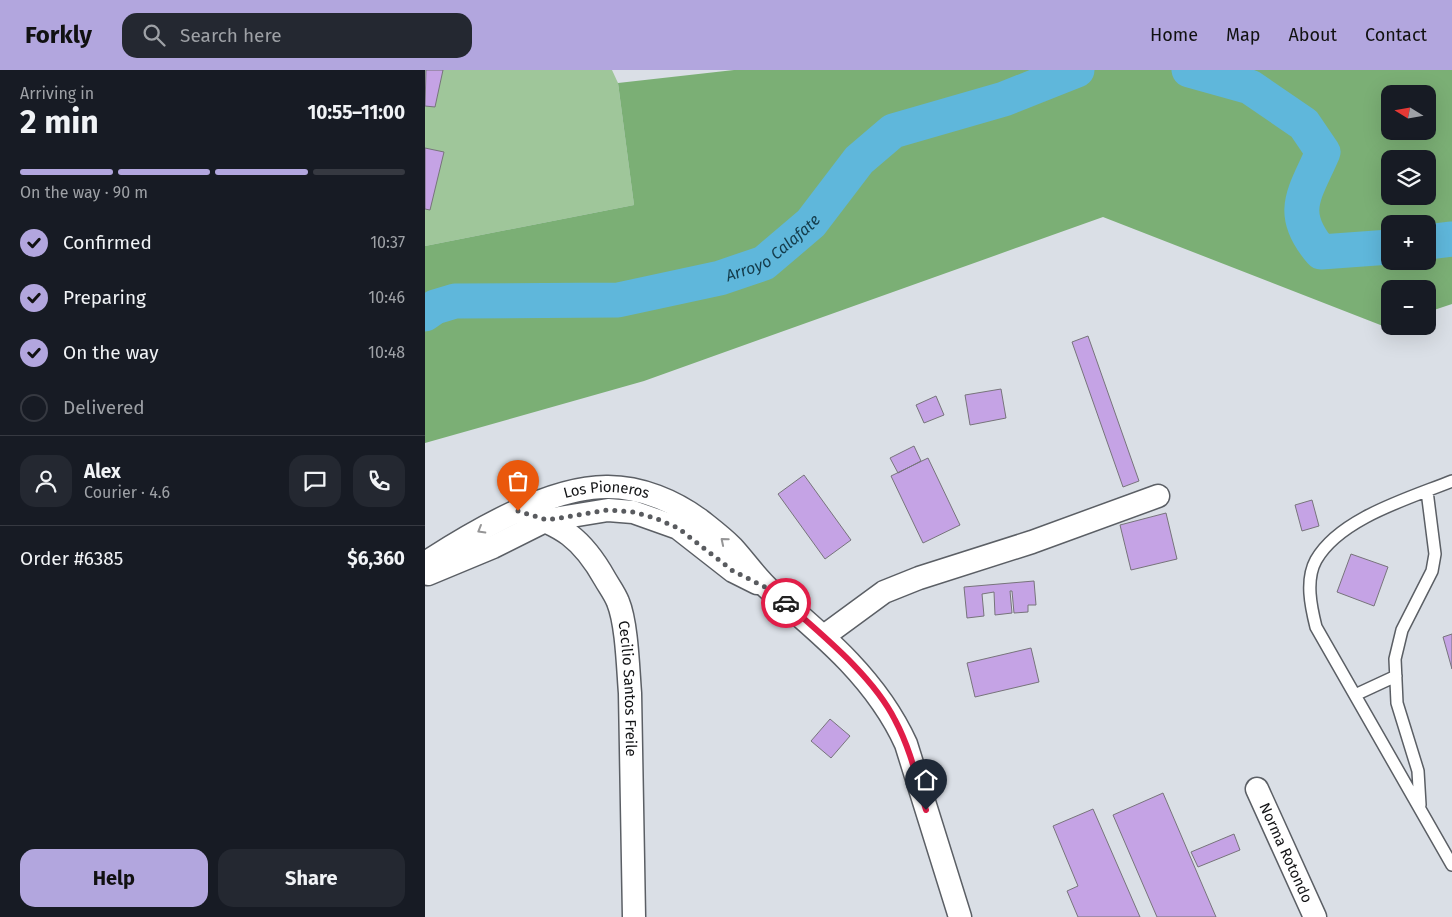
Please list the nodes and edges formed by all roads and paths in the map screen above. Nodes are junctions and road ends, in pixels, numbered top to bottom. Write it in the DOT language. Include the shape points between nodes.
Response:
graph roads {
  1 [pos="1452,481"];
  2 [pos="1427,491"];
  3 [pos="1158,496"];
  4 [pos="518,511"];
  5 [pos="547,520"];
  6 [pos="425,563"];
  7 [pos="425,575"];
  8 [pos="769,589"];
  9 [pos="824,636"];
  10 [pos="1396,676"];
  11 [pos="1355,695"];
  12 [pos="1257,789"];
  13 [pos="1421,810"];
  14 [pos="1452,865"];
  15 [pos="634,917"];
  16 [pos="960,917"];
  17 [pos="1315,917"];
  1 -- 2 [label="lane"];
  2 -- 10 [label="lane" via="1435,554 1432,572 1402,630 1395,659"];
  2 -- 11 [label="lane" via="1357,520 1315,561 1310,599 1316,627"];
  3 -- 9 [label="street" via="884,592"];
  4 -- 5 [label="street, Cecilio Santos Freile"];
  4 -- 6 [label="street, Los Pioneros, one-way"];
  8 -- 4 [label="street, Los Pioneros, one-way" via="730,545 700,520 659,497 625,488 591,488 568,492"];
  5 -- 7 [label="street, Los Pioneros"];
  5 -- 8 [label="street, Los Pioneros" via="608,510 655,518 678,528 733,571"];
  5 -- 15 [label="street, Cecilio Santos Freile" via="575,538 593,558 619,602 630,693"];
  8 -- 9 [label="street, Los Pioneros"];
  9 -- 16 [label="street, Los Pioneros" via="879,694 895,718 907,744"];
  10 -- 11 [label="lane"];
  10 -- 13 [label="lane" via="1397,703 1418,770"];
  11 -- 13 [label="lane"];
  12 -- 17 [label="street, Norma Rotondo"];
  13 -- 14 [label="lane"];
}
